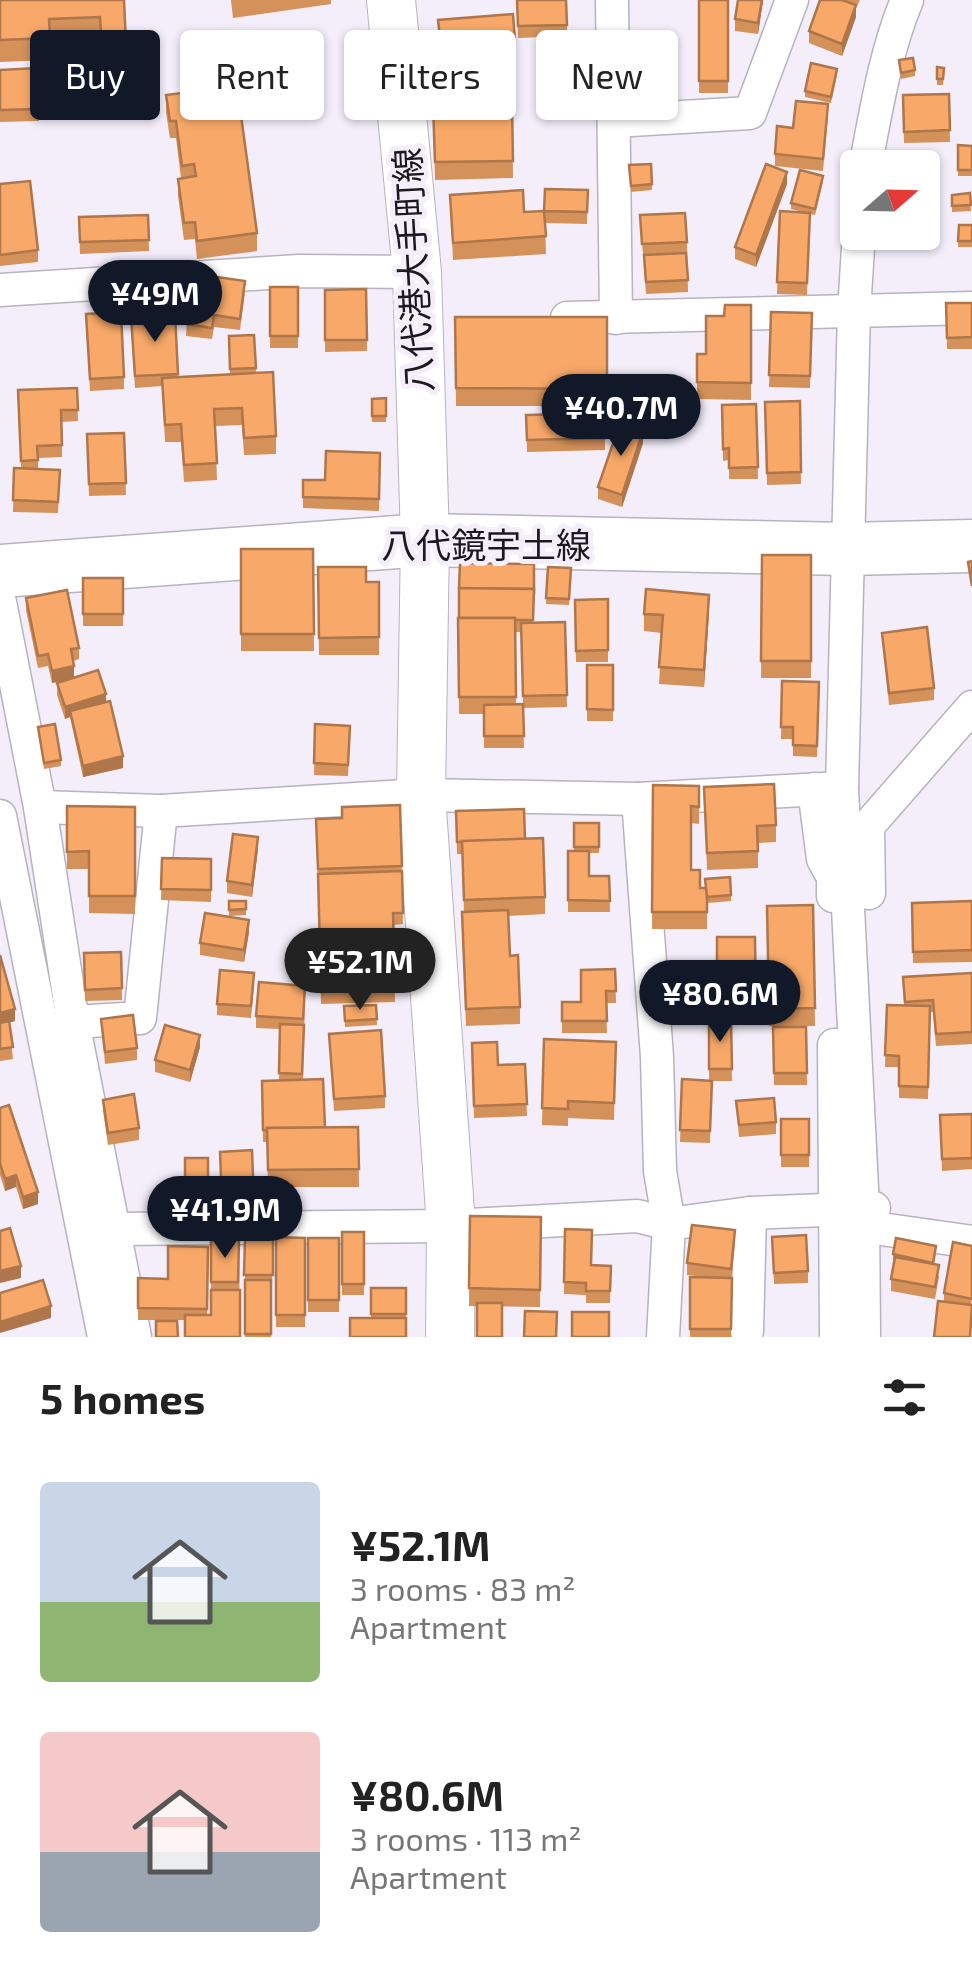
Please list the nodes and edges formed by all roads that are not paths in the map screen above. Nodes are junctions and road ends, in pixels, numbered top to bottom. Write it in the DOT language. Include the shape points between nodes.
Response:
graph roads {
  1 [pos="392,0"];
  2 [pos="612,0"];
  3 [pos="792,0"];
  4 [pos="907,0"];
  5 [pos="614,121"];
  6 [pos="869,150"];
  7 [pos="858,250"];
  8 [pos="417,272"];
  9 [pos="0,290"];
  10 [pos="972,308"];
  11 [pos="854,311"];
  12 [pos="616,318"];
  13 [pos="543,319"];
  14 [pos="425,540"];
  15 [pos="972,546"];
  16 [pos="847,549"];
  17 [pos="0,572"];
  18 [pos="0,602"];
  19 [pos="972,706"];
  20 [pos="828,788"];
  21 [pos="421,794"];
  22 [pos="638,799"];
  23 [pos="40,807"];
  24 [pos="162,812"];
  25 [pos="0,816"];
  26 [pos="73,1022"];
  27 [pos="750,1213"];
  28 [pos="861,1213"];
  29 [pos="669,1224"];
  30 [pos="451,1226"];
  31 [pos="114,1229"];
  32 [pos="972,1242"];
  33 [pos="747,1331"];
  34 [pos="104,1337"];
  35 [pos="135,1337"];
  36 [pos="450,1337"];
  37 [pos="662,1337"];
  38 [pos="836,1337"];
  39 [pos="864,1337"];
  40 [pos="876,1337"];
  1 -- 8 [label="street, 八代港大手町線"];
  2 -- 5 [label="street"];
  3 -- 5 [label="street" via="750,113"];
  4 -- 6 [label="street"];
  5 -- 12 [label="street"];
  7 -- 11 [label="street"];
  8 -- 9 [label="street" via="300,272"];
  8 -- 14 [label="street, 八代港大手町線" via="434,320"];
  10 -- 11 [label="street"];
  11 -- 12 [label="street"];
  11 -- 16 [label="street"];
  12 -- 13 [label="street"];
  14 -- 16 [label="main road, 八代鏡宇土線"];
  14 -- 17 [label="main road, 八代鏡宇土線"];
  14 -- 21 [label="street, 八代港大手町線"];
  15 -- 16 [label="main road, 八代鏡宇土線"];
  16 -- 20 [label="street"];
  18 -- 23 [label="street"];
  19 -- 28 [label="street" via="868,826"];
  20 -- 22 [label="street"];
  20 -- 28 [label="street" via="824,860 833,876"];
  21 -- 22 [label="street"];
  21 -- 24 [label="street"];
  21 -- 30 [label="street, 八代港大手町線"];
  22 -- 29 [label="street" via="660,1171"];
  23 -- 24 [label="street"];
  23 -- 26 [label="street"];
  24 -- 26 [label="street" via="140,1018"];
  25 -- 34 [label="street"];
  26 -- 31 [label="street"];
  27 -- 28 [label="street"];
  27 -- 29 [label="street"];
  27 -- 33 [label="street"];
  28 -- 32 [label="street"];
  28 -- 38 [label="street"];
  28 -- 39 [label="street"];
  28 -- 40 [label="street"];
  29 -- 30 [label="street" via="637,1216"];
  29 -- 37 [label="street"];
  30 -- 31 [label="street"];
  30 -- 36 [label="street, 八代港大手町線"];
  31 -- 35 [label="street"];
}
